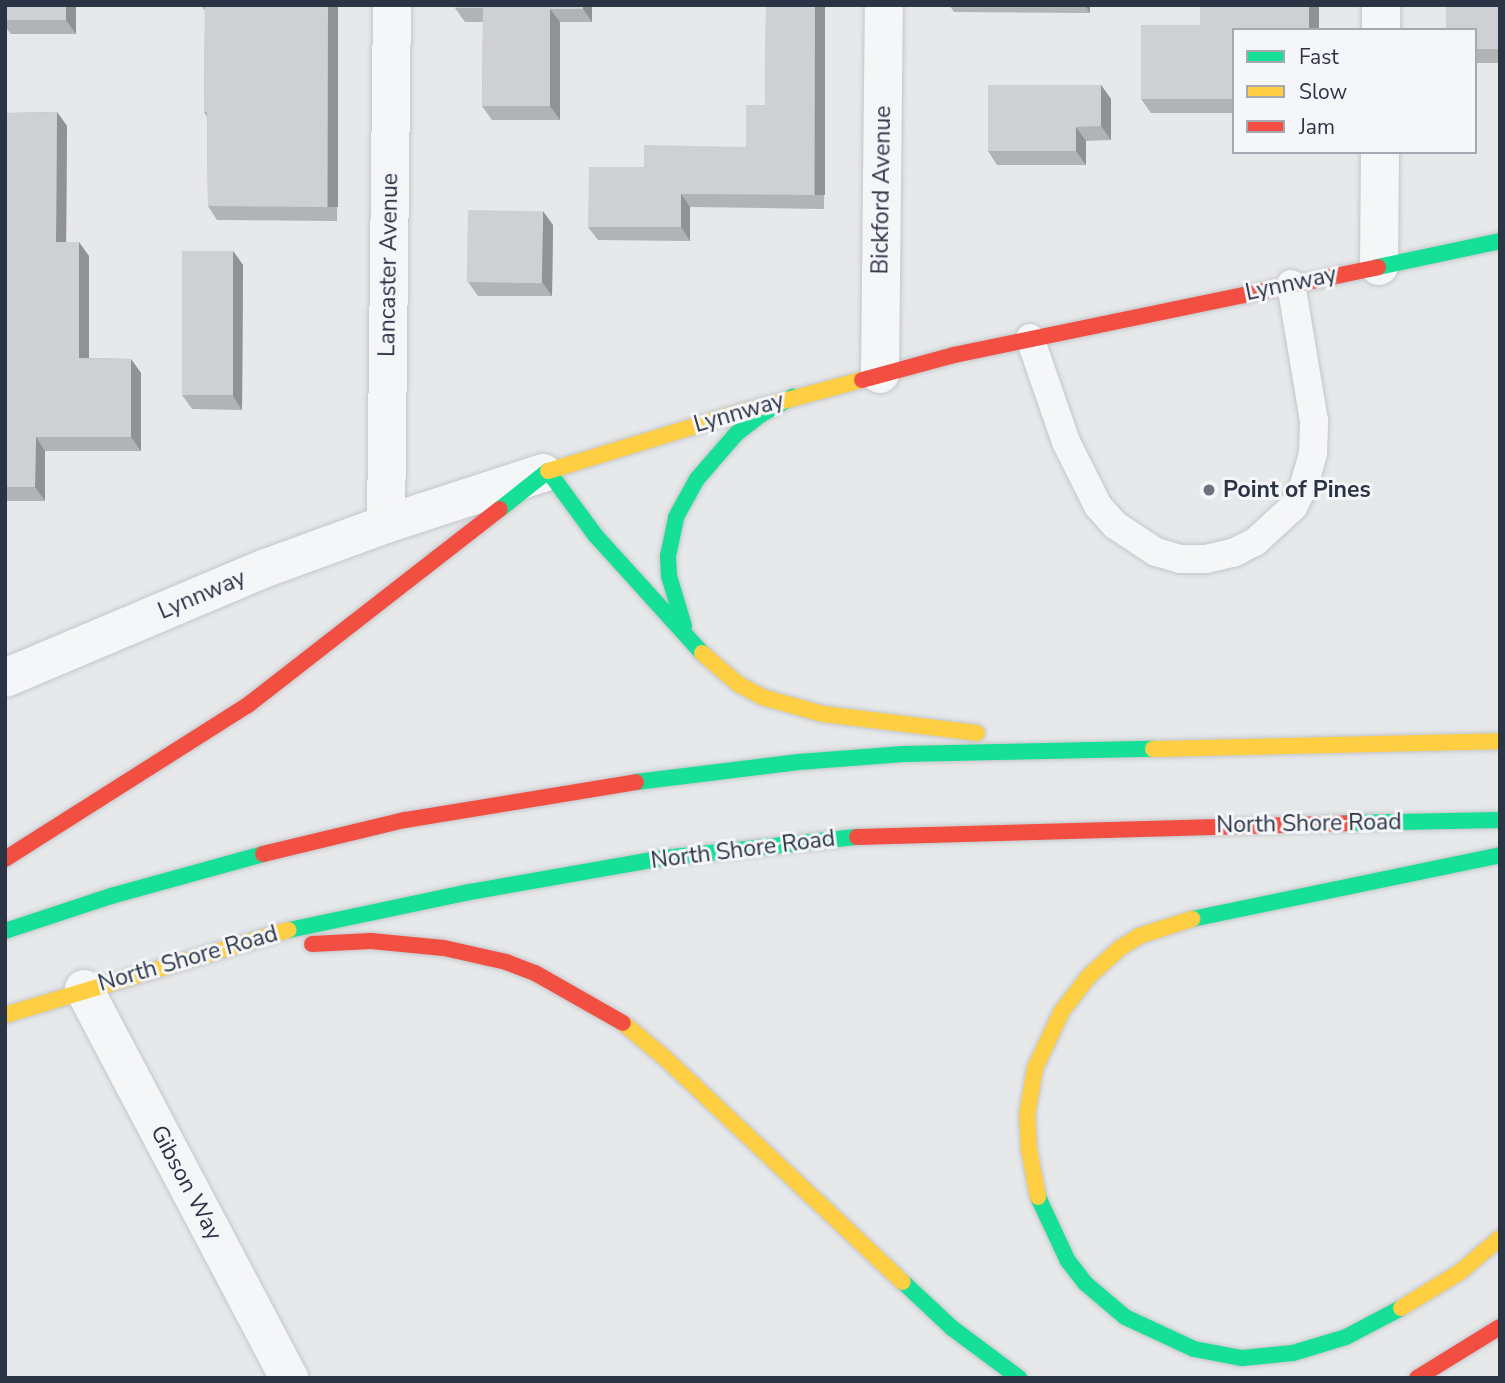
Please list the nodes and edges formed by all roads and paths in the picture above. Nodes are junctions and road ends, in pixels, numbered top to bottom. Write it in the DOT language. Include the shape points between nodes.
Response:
graph roads {
  1 [pos="392,5"];
  2 [pos="884,5"];
  3 [pos="1381,5"];
  4 [pos="1381,28"];
  5 [pos="1380,154"];
  6 [pos="1500,242"];
  7 [pos="1379,265"];
  8 [pos="1291,284"];
  9 [pos="1030,338"];
  10 [pos="880,374"];
  11 [pos="793,397"];
  12 [pos="548,471"];
  13 [pos="386,524"];
  14 [pos="700,652"];
  15 [pos="5,678"];
  16 [pos="1500,741"];
  17 [pos="1107,748"];
  18 [pos="1500,820"];
  19 [pos="1500,855"];
  20 [pos="5,859"];
  21 [pos="5,930"];
  22 [pos="178,960"];
  23 [pos="84,989"];
  24 [pos="5,1015"];
  25 [pos="1500,1238"];
  26 [pos="1500,1327"];
  27 [pos="289,1378"];
  28 [pos="1019,1378"];
  29 [pos="1417,1378"];
  1 -- 13 [label="street, Lancaster Avenue"];
  2 -- 10 [label="street, Bickford Avenue"];
  3 -- 4 [label="street"];
  5 -- 7 [label="street"];
  6 -- 7 [label="main road, Lynnway"];
  7 -- 8 [label="main road, Lynnway"];
  8 -- 9 [label="main road, Lynnway"];
  8 -- 9 [label="lane" via="1314,421 1313,453 1304,485 1293,507 1255,542 1206,559 1180,559 1156,552 1115,525 1098,506 1066,442"];
  9 -- 10 [label="main road, Lynnway"];
  10 -- 11 [label="main road, Lynnway"];
  11 -- 12 [label="main road, Lynnway"];
  11 -- 14 [label="main road" via="736,434 697,479 676,517 668,576 680,615"];
  12 -- 13 [label="street, Lynnway"];
  12 -- 14 [label="main road" via="596,536"];
  12 -- 20 [label="main road" via="248,705"];
  13 -- 15 [label="street, Lynnway" via="266,568"];
  14 -- 17 [label="main road" via="750,691 788,706"];
  16 -- 17 [label="main road"];
  17 -- 21 [label="main road" via="812,761 572,790 300,844"];
  18 -- 22 [label="main road, North Shore Road" via="971,832 758,847 566,873 276,933"];
  19 -- 25 [label="main road" via="1186,920 1139,936 1088,977 1062,1012 1035,1068 1027,1115 1038,1196 1068,1261 1085,1283 1125,1317 1194,1349 1242,1358 1268,1357 1346,1337 1420,1298"];
  22 -- 23 [label="main road, North Shore Road"];
  22 -- 28 [label="main road" via="294,945 408,943 506,962 564,987 642,1038 952,1328"];
  23 -- 24 [label="main road, North Shore Road"];
  23 -- 27 [label="street, Gibson Way"];
  26 -- 29 [label="main road"];
}
